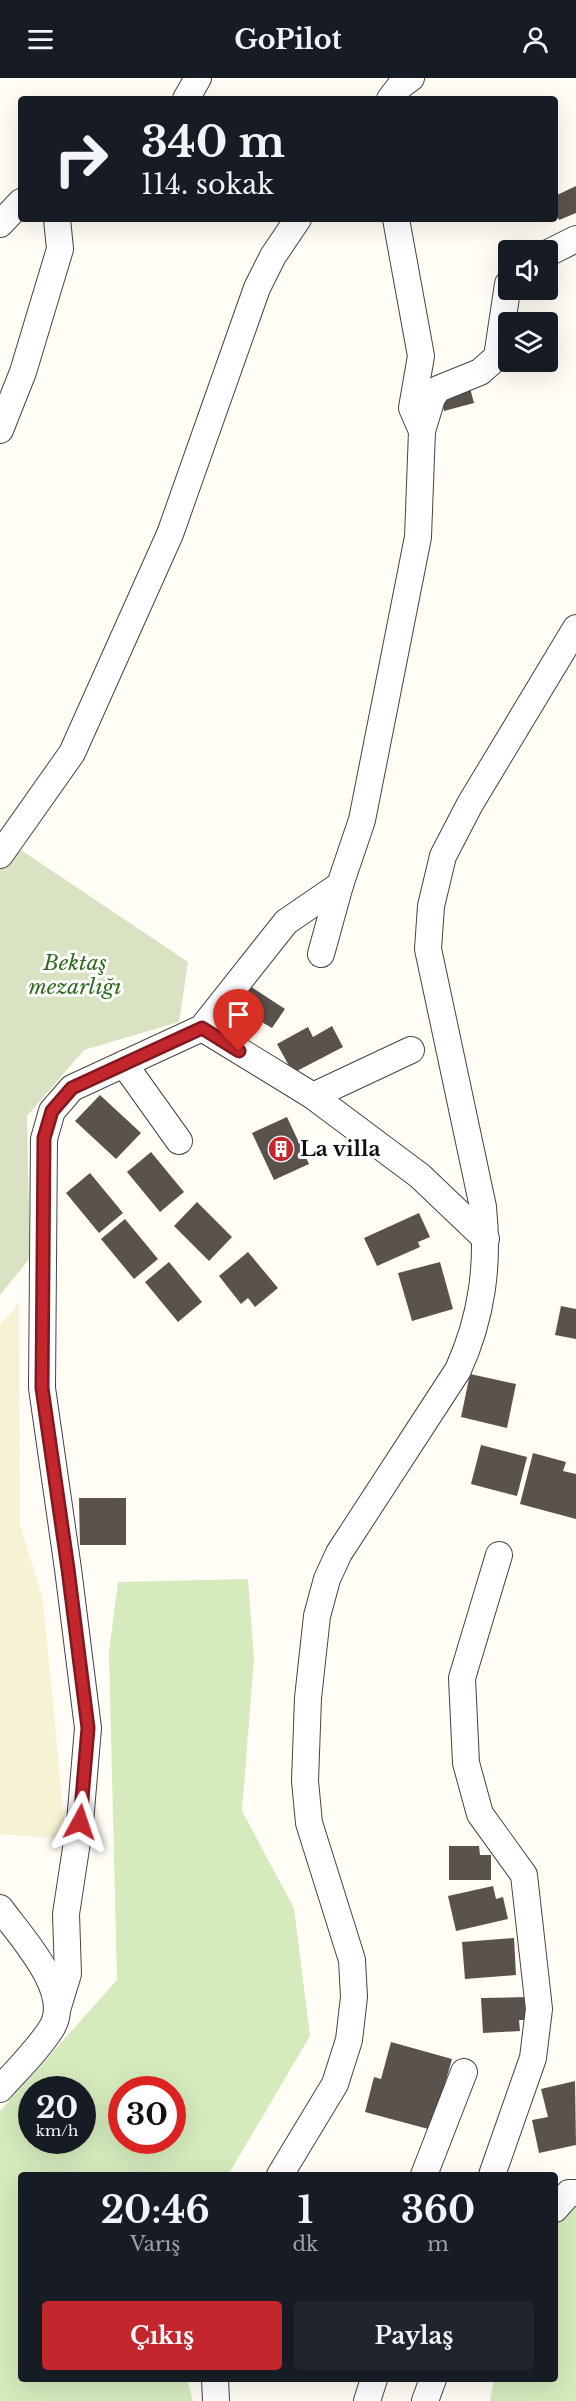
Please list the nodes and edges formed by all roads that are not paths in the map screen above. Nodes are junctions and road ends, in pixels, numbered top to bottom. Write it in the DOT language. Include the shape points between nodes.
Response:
graph roads {
  1 [pos="198,78"];
  2 [pos="411,78"];
  3 [pos="425,78"];
  4 [pos="188,96"];
  5 [pos="392,96"];
  6 [pos="418,96"];
  7 [pos="18,205"];
  8 [pos="57,222"];
  9 [pos="295,222"];
  10 [pos="397,222"];
  11 [pos="0,224"];
  12 [pos="576,239"];
  13 [pos="558,248"];
  14 [pos="506,300"];
  15 [pos="0,430"];
  16 [pos="422,431"];
  17 [pos="576,628"];
  18 [pos="0,855"];
  19 [pos="340,885"];
  20 [pos="321,954"];
  21 [pos="202,1028"];
  22 [pos="411,1050"];
  23 [pos="124,1064"];
  24 [pos="313,1096"];
  25 [pos="178,1141"];
  26 [pos="486,1239"];
  27 [pos="499,1555"];
  28 [pos="0,1908"];
  29 [pos="57,2010"];
  30 [pos="464,2072"];
  31 [pos="0,2089"];
  32 [pos="282,2172"];
  33 [pos="425,2172"];
  34 [pos="493,2172"];
  35 [pos="576,2193"];
  36 [pos="558,2206"];
  37 [pos="215,2382"];
  38 [pos="373,2382"];
  39 [pos="432,2382"];
  40 [pos="216,2401"];
  41 [pos="367,2401"];
  42 [pos="425,2401"];
  1 -- 4 [label="street"];
  2 -- 5 [label="street"];
  3 -- 6 [label="street"];
  7 -- 11 [label="street"];
  8 -- 15 [label="street" via="60,249 23,372"];
  9 -- 18 [label="street" via="257,288 170,534 72,753"];
  10 -- 16 [label="street" via="421,356 411,408"];
  12 -- 13 [label="street"];
  14 -- 16 [label="street" via="497,357 480,372 438,389"];
  16 -- 19 [label="street" via="418,537 362,820"];
  17 -- 26 [label="street" via="470,804 443,856 431,906 428,948 483,1207"];
  19 -- 20 [label="street"];
  19 -- 21 [label="street" via="286,922"];
  21 -- 23 [label="street"];
  21 -- 24 [label="street"];
  22 -- 24 [label="street"];
  23 -- 25 [label="street"];
  23 -- 29 [label="street" via="72,1088 52,1111 44,1138 42,1388 88,1728 80,1822 66,1914 68,1974"];
  24 -- 26 [label="street" via="420,1176"];
  26 -- 32 [label="street" via="478,1316 458,1370 339,1553 317,1616 305,1740 309,1823 352,1960 354,1996 349,2040 335,2084"];
  27 -- 34 [label="street" via="462,1678 466,1762 480,1814 524,1875 539,2009 533,2058"];
  28 -- 29 [label="street" via="49,1977"];
  29 -- 31 [label="street" via="52,2028"];
  30 -- 33 [label="street"];
  35 -- 36 [label="street" via="569,2193"];
  37 -- 40 [label="street"];
  38 -- 41 [label="street"];
  39 -- 42 [label="street"];
}
